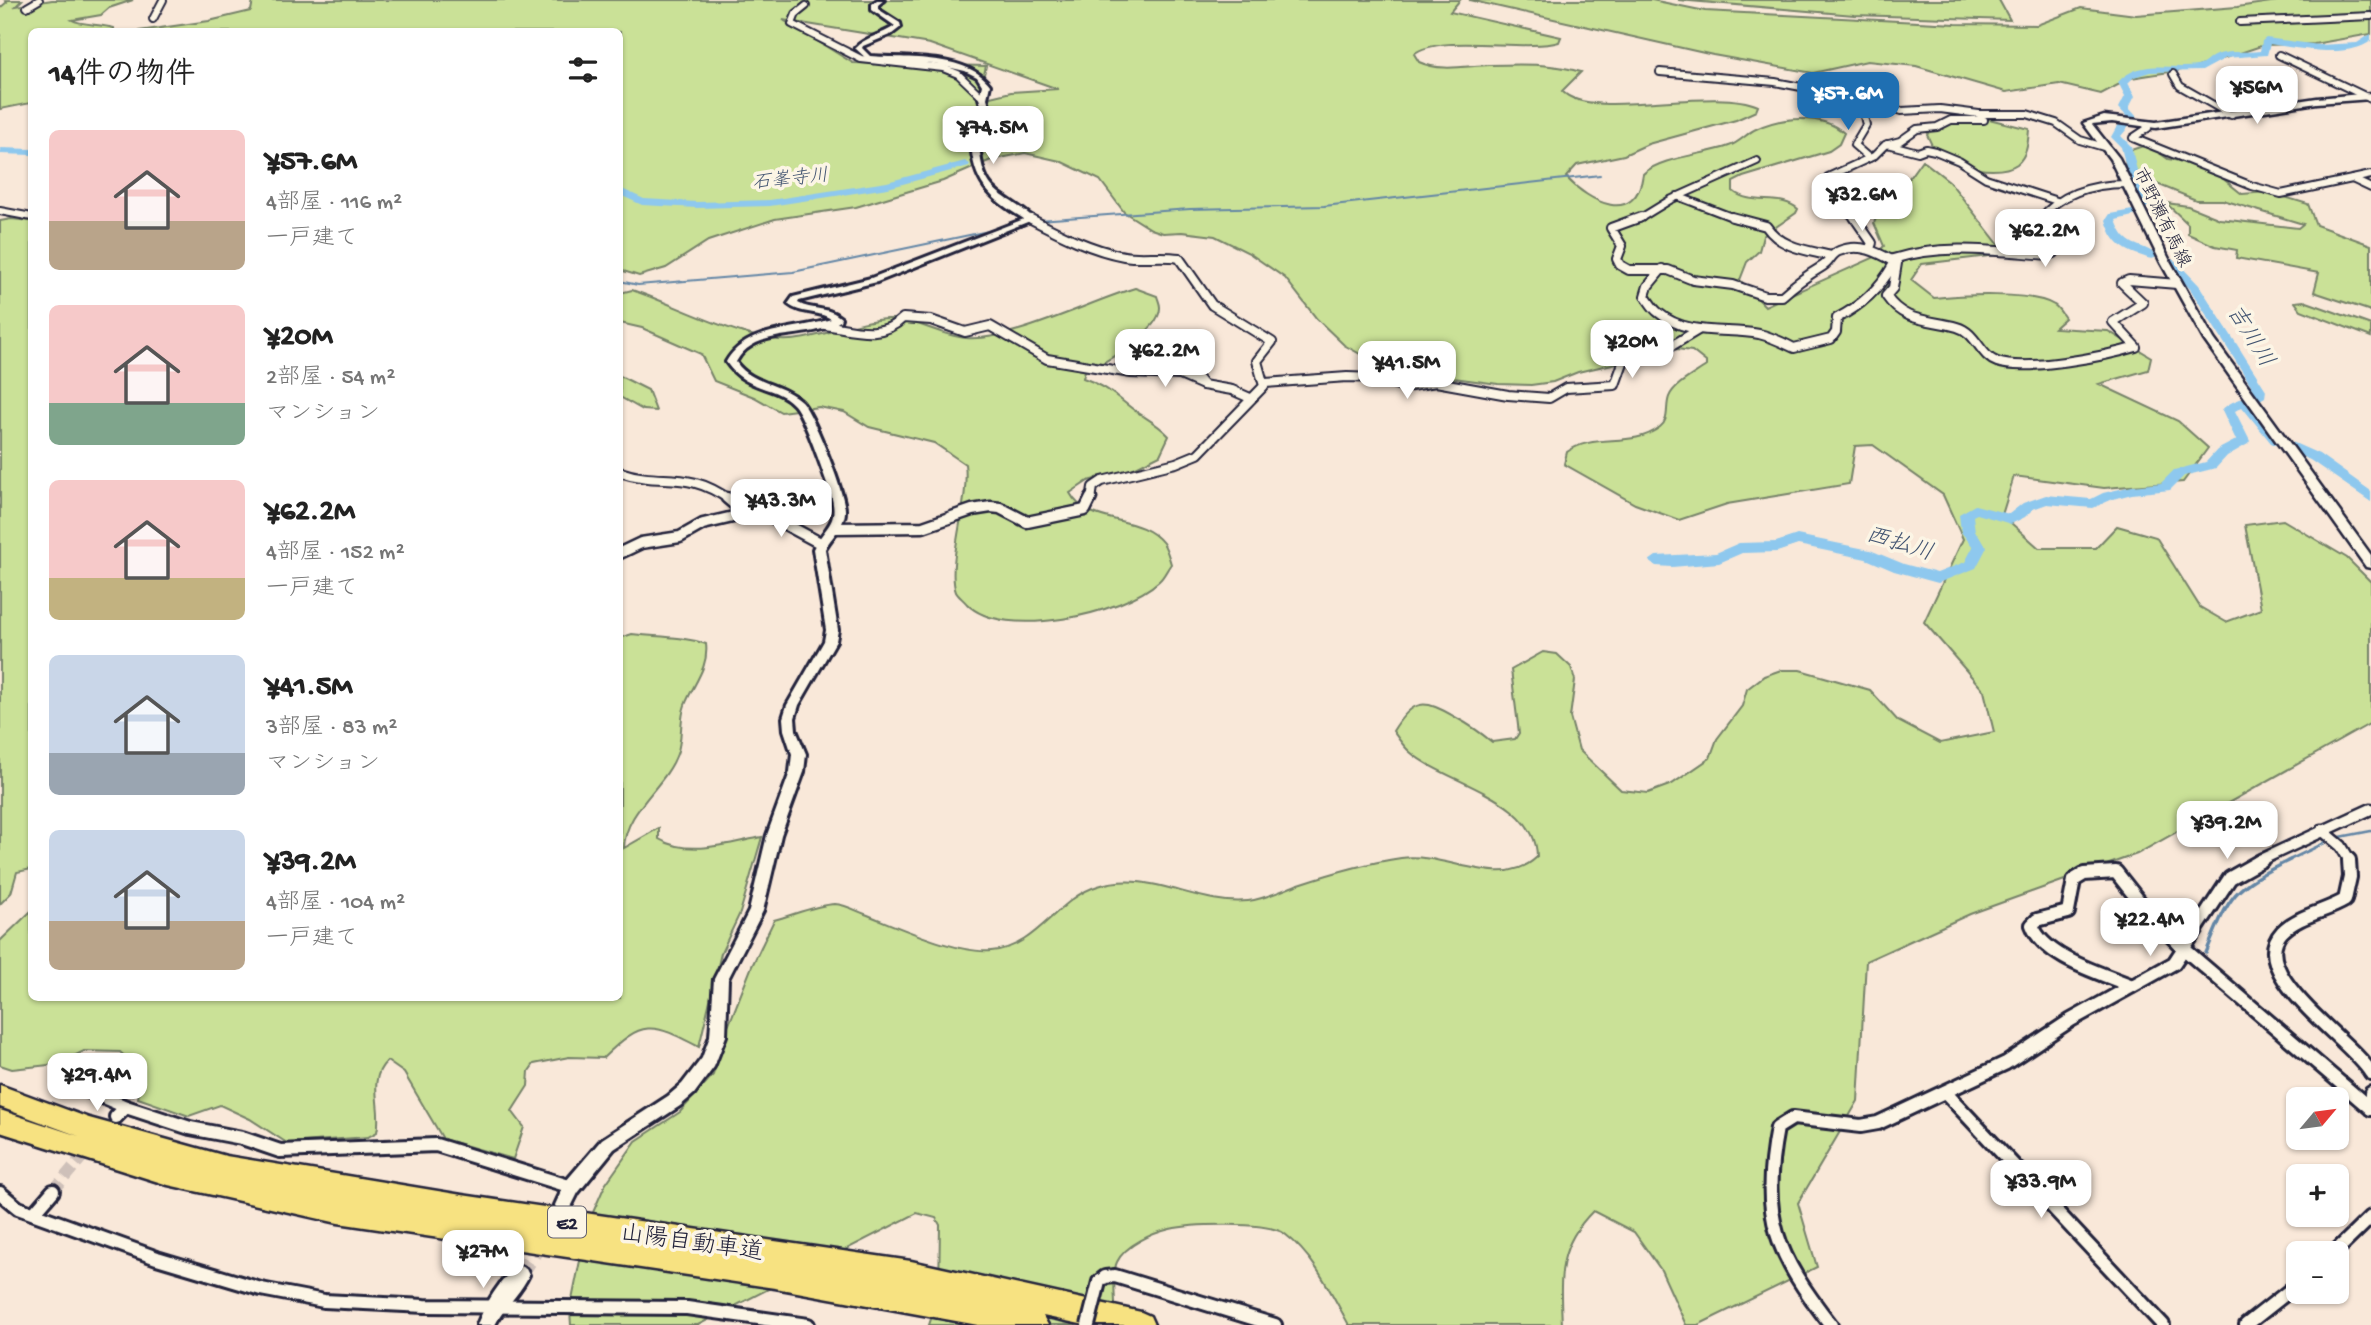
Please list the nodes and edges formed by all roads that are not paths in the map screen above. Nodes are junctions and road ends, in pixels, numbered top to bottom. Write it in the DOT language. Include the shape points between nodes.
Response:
graph roads {
  1 [pos="39,0"];
  2 [pos="163,0"];
  3 [pos="881,0"];
  4 [pos="806,6"];
  5 [pos="27,7"];
  6 [pos="2371,16"];
  7 [pos="153,19"];
  8 [pos="2240,22"];
  9 [pos="2279,55"];
  10 [pos="1660,72"];
  11 [pos="2173,74"];
  12 [pos="2369,97"];
  13 [pos="983,98"];
  14 [pos="1864,99"];
  15 [pos="2000,114"];
  16 [pos="2231,116"];
  17 [pos="2144,125"];
  18 [pos="1886,144"];
  19 [pos="2104,146"];
  20 [pos="1869,158"];
  21 [pos="1757,161"];
  22 [pos="2371,175"];
  23 [pos="2352,179"];
  24 [pos="2127,184"];
  25 [pos="2371,188"];
  26 [pos="1677,197"];
  27 [pos="2057,201"];
  28 [pos="0,211"];
  29 [pos="28,216"];
  30 [pos="1031,219"];
  31 [pos="1870,248"];
  32 [pos="1831,256"];
  33 [pos="1893,259"];
  34 [pos="1662,269"];
  35 [pos="2177,284"];
  36 [pos="825,325"];
  37 [pos="1698,330"];
  38 [pos="1178,354"];
  39 [pos="1265,383"];
  40 [pos="1203,385"];
  41 [pos="1250,398"];
  42 [pos="623,473"];
  43 [pos="746,514"];
  44 [pos="835,528"];
  45 [pos="821,544"];
  46 [pos="623,552"];
  47 [pos="2371,564"];
  48 [pos="2371,809"];
  49 [pos="2322,830"];
  50 [pos="2184,949"];
  51 [pos="2132,986"];
  52 [pos="2371,1073"];
  53 [pos="82,1088"];
  54 [pos="1945,1092"];
  55 [pos="2371,1093"];
  56 [pos="0,1096"];
  57 [pos="2371,1109"];
  58 [pos="0,1121"];
  59 [pos="572,1187"];
  60 [pos="53,1191"];
  61 [pos="0,1193"];
  62 [pos="563,1205"];
  63 [pos="34,1213"];
  64 [pos="2371,1217"];
  65 [pos="2346,1241"];
  66 [pos="520,1275"];
  67 [pos="2286,1293"];
  68 [pos="496,1305"];
  69 [pos="486,1325"];
  70 [pos="808,1325"];
  71 [pos="1035,1325"];
  72 [pos="1088,1325"];
  73 [pos="1141,1325"];
  74 [pos="1275,1325"];
  75 [pos="1831,1325"];
  76 [pos="2163,1325"];
  77 [pos="2246,1325"];
  1 -- 5 [label="street"];
  2 -- 7 [label="street"];
  3 -- 13 [label="street" via="875,10 898,27 861,45 860,52 868,58 969,69 985,80"];
  4 -- 13 [label="street" via="792,24 843,52 873,62 946,69 965,78"];
  6 -- 8 [label="street"];
  9 -- 12 [label="street"];
  10 -- 14 [label="street" via="1775,82"];
  11 -- 16 [label="street" via="2180,86"];
  12 -- 16 [label="main road, 市野瀬有馬線" via="2305,100"];
  13 -- 30 [label="street" via="990,125 975,141 982,181 993,195"];
  14 -- 15 [label="street" via="1901,111 1940,108"];
  14 -- 20 [label="street" via="1861,103 1868,123 1854,145"];
  15 -- 18 [label="street" via="1990,119 1951,120"];
  15 -- 19 [label="street" via="2027,114 2056,123 2080,140"];
  16 -- 17 [label="main road, 市野瀬有馬線"];
  17 -- 19 [label="main road, 市野瀬有馬線" via="2116,120 2087,123"];
  17 -- 23 [label="street" via="2148,128 2133,138 2264,190 2281,194"];
  18 -- 20 [label="street"];
  18 -- 27 [label="street" via="1935,151 1986,178"];
  19 -- 24 [label="main road, 市野瀬有馬線"];
  20 -- 31 [label="street" via="1828,177 1829,196 1855,218 1872,243"];
  21 -- 26 [label="street"];
  22 -- 23 [label="street"];
  23 -- 25 [label="street"];
  24 -- 27 [label="street" via="2080,190"];
  24 -- 35 [label="main road, 市野瀬有馬線"];
  26 -- 32 [label="street" via="1766,226 1784,244"];
  26 -- 34 [label="street" via="1634,222 1611,228 1622,246 1619,265 1629,270"];
  27 -- 33 [label="street" via="2035,226 2054,253 1925,251"];
  28 -- 29 [label="street"];
  30 -- 36 [label="street" via="874,280 793,302 798,309 833,315 835,321"];
  30 -- 39 [label="street" via="1073,240 1114,253 1179,258 1212,304 1272,342 1257,361"];
  31 -- 32 [label="street" via="1848,248"];
  31 -- 33 [label="street"];
  32 -- 34 [label="street" via="1827,264 1782,296 1693,280"];
  33 -- 35 [label="street" via="1898,267 1887,300 1914,320 1960,327 1990,358 2005,364 2061,362 2136,347 2113,322 2143,303 2122,283"];
  33 -- 37 [label="street" via="1884,281 1855,309 1840,315 1836,332 1823,342 1794,348 1764,335"];
  34 -- 37 [label="street" via="1647,286 1645,296 1650,305"];
  35 -- 47 [label="main road, 市野瀬有馬線" via="2209,340"];
  36 -- 40 [label="street" via="880,333 903,318 931,320 965,332 990,326 1047,359 1131,373 1180,375"];
  36 -- 44 [label="street" via="757,341 740,349 731,362 736,371 799,404 837,494 841,508"];
  37 -- 39 [label="street" via="1659,351 1624,360 1612,387 1579,386 1558,390 1549,398 1436,382 1405,387 1377,378"];
  38 -- 40 [label="street"];
  39 -- 41 [label="street"];
  40 -- 41 [label="street"];
  41 -- 44 [label="street" via="1198,454 1102,481 1093,487 1085,510 1027,522 991,507 923,527"];
  42 -- 43 [label="street" via="699,482"];
  43 -- 45 [label="street" via="770,516"];
  43 -- 46 [label="street"];
  44 -- 45 [label="street"];
  45 -- 59 [label="street" via="830,641 789,718 799,754 797,772 774,835 756,911 721,979 715,1047 688,1089 608,1144"];
  48 -- 49 [label="street"];
  49 -- 50 [label="street" via="2230,878"];
  49 -- 52 [label="street" via="2346,851 2352,865 2344,901 2308,914 2285,929 2275,942 2273,957 2296,993"];
  50 -- 51 [label="street" via="2174,963"];
  50 -- 51 [label="street" via="2116,872 2084,874 2074,880 2068,912 2037,920 2032,925 2034,933 2052,951"];
  50 -- 57 [label="street"];
  51 -- 54 [label="street" via="2006,1063"];
  53 -- 59 [label="street" via="121,1112 242,1138 280,1151 436,1144"];
  54 -- 75 [label="street" via="1878,1123 1861,1126 1793,1118 1777,1128 1767,1178 1775,1235 1789,1267"];
  54 -- 76 [label="street"];
  55 -- 57 [label="street"];
  56 -- 73 [label="highway, 山陽自動車道 / E2" via="89,1129 226,1167 911,1273"];
  58 -- 71 [label="highway, 山陽自動車道 / E2" via="134,1166 337,1211 904,1297"];
  59 -- 62 [label="street"];
  60 -- 63 [label="street"];
  61 -- 63 [label="street" via="18,1208"];
  63 -- 68 [label="street" via="157,1258 261,1289 324,1301"];
  64 -- 65 [label="street"];
  66 -- 68 [label="street"];
  67 -- 77 [label="street"];
  68 -- 69 [label="street"];
  68 -- 70 [label="street" via="687,1308"];
  72 -- 74 [label="street, bridge" via="1099,1282 1115,1276"];
}
